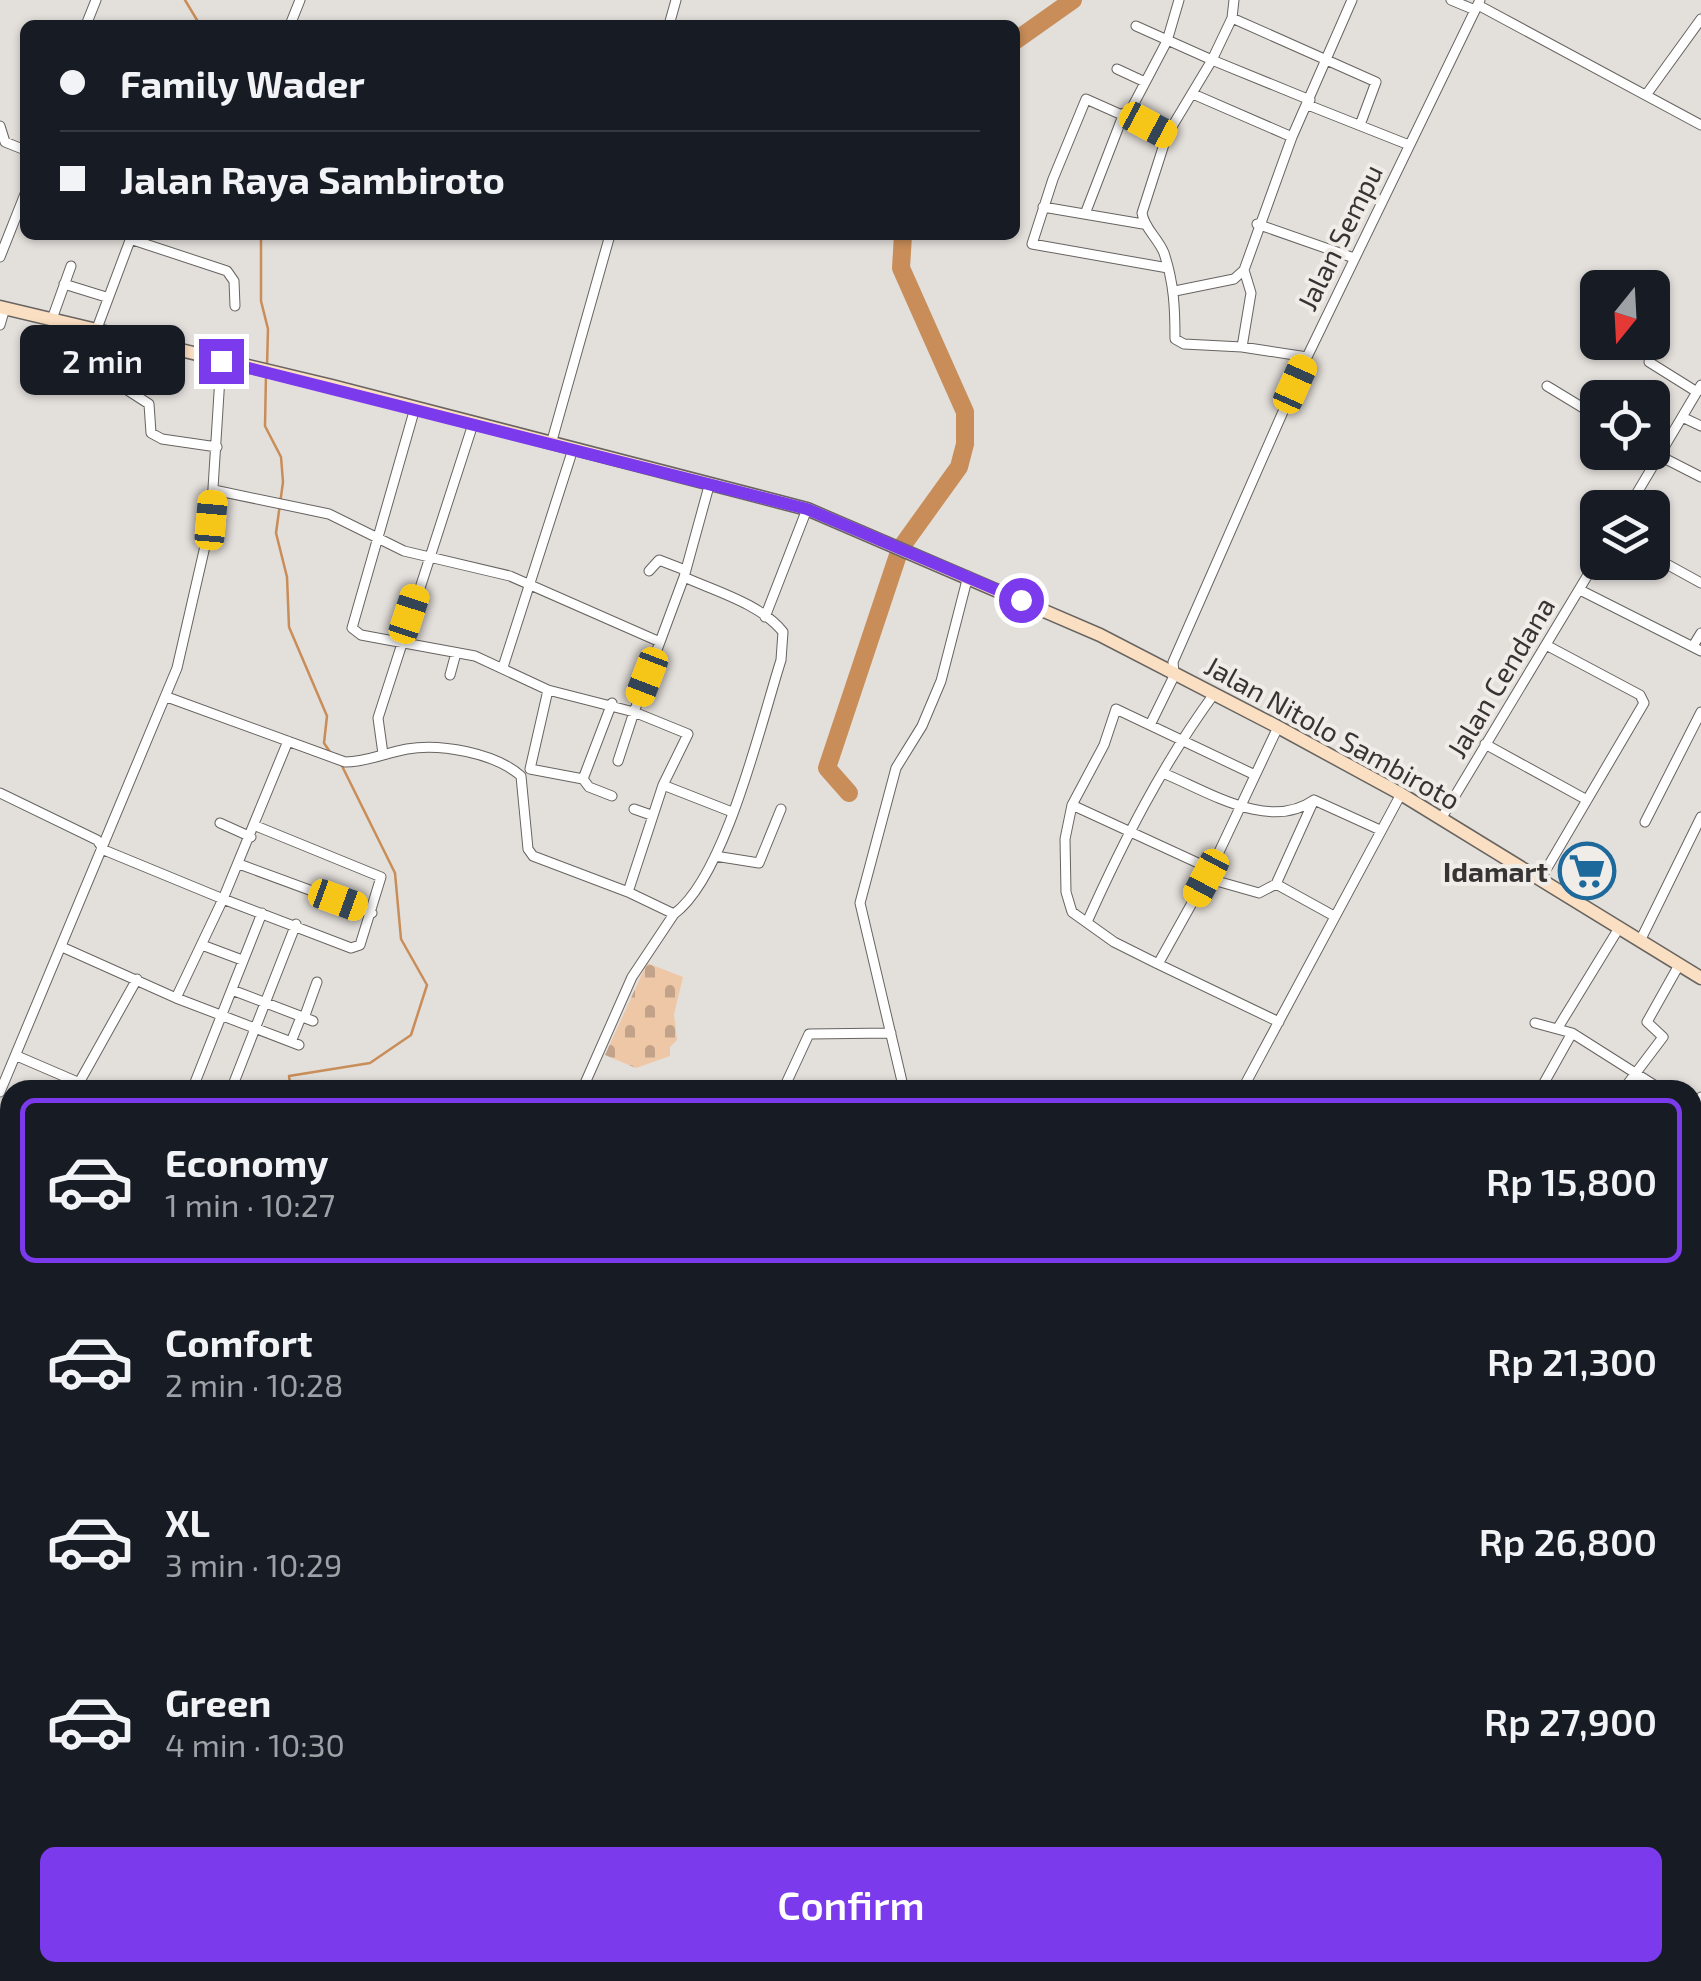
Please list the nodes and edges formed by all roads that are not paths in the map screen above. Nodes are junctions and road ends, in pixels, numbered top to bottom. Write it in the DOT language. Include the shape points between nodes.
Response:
graph roads {
  1 [pos="1180,0"];
  2 [pos="1234,0"];
  3 [pos="1352,0"];
  4 [pos="1451,0"];
  5 [pos="1478,5"];
  6 [pos="1232,18"];
  7 [pos="1701,20"];
  8 [pos="1136,26"];
  9 [pos="1167,41"];
  10 [pos="1327,59"];
  11 [pos="1212,60"];
  12 [pos="1117,69"];
  13 [pos="1145,82"];
  14 [pos="1193,94"];
  15 [pos="1646,95"];
  16 [pos="1309,102"];
  17 [pos="1126,114"];
  18 [pos="1360,125"];
  19 [pos="1701,125"];
  20 [pos="0,126"];
  21 [pos="1166,135"];
  22 [pos="1292,138"];
  23 [pos="1409,145"];
  24 [pos="20,148"];
  25 [pos="20,207"];
  26 [pos="1043,208"];
  27 [pos="1085,214"];
  28 [pos="1143,224"];
  29 [pos="1257,224"];
  30 [pos="130,240"];
  31 [pos="139,240"];
  32 [pos="609,240"];
  33 [pos="0,257"];
  34 [pos="1354,258"];
  35 [pos="70,266"];
  36 [pos="1168,268"];
  37 [pos="1244,270"];
  38 [pos="64,284"];
  39 [pos="1175,291"];
  40 [pos="106,298"];
  41 [pos="235,306"];
  42 [pos="3,308"];
  43 [pos="52,319"];
  44 [pos="0,325"];
  45 [pos="99,331"];
  46 [pos="137,342"];
  47 [pos="1242,346"];
  48 [pos="1307,357"];
  49 [pos="221,361"];
  50 [pos="1649,362"];
  51 [pos="84,370"];
  52 [pos="1547,386"];
  53 [pos="1699,388"];
  54 [pos="1580,406"];
  55 [pos="416,408"];
  56 [pos="1682,416"];
  57 [pos="473,424"];
  58 [pos="1701,426"];
  59 [pos="1670,433"];
  60 [pos="551,444"];
  61 [pos="217,447"];
  62 [pos="572,450"];
  63 [pos="1670,462"];
  64 [pos="1701,477"];
  65 [pos="710,486"];
  66 [pos="214,490"];
  67 [pos="807,509"];
  68 [pos="377,540"];
  69 [pos="427,557"];
  70 [pos="1670,566"];
  71 [pos="649,572"];
  72 [pos="684,574"];
  73 [pos="968,576"];
  74 [pos="1586,580"];
  75 [pos="1701,583"];
  76 [pos="528,586"];
  77 [pos="1580,590"];
  78 [pos="765,617"];
  79 [pos="1701,633"];
  80 [pos="400,642"];
  81 [pos="660,642"];
  82 [pos="1546,644"];
  83 [pos="1697,649"];
  84 [pos="456,653"];
  85 [pos="503,667"];
  86 [pos="1171,669"];
  87 [pos="450,674"];
  88 [pos="548,690"];
  89 [pos="1214,694"];
  90 [pos="167,697"];
  91 [pos="612,704"];
  92 [pos="634,712"];
  93 [pos="1701,712"];
  94 [pos="1150,725"];
  95 [pos="1278,727"];
  96 [pos="1180,740"];
  97 [pos="288,741"];
  98 [pos="1485,744"];
  99 [pos="383,754"];
  100 [pos="618,762"];
  101 [pos="530,769"];
  102 [pos="1163,773"];
  103 [pos="1255,775"];
  104 [pos="523,780"];
  105 [pos="583,780"];
  106 [pos="663,785"];
  107 [pos="0,793"];
  108 [pos="1401,794"];
  109 [pos="612,796"];
  110 [pos="1314,800"];
  111 [pos="1587,800"];
  112 [pos="1241,805"];
  113 [pos="1072,806"];
  114 [pos="634,809"];
  115 [pos="781,809"];
  116 [pos="732,812"];
  117 [pos="652,814"];
  118 [pos="1441,819"];
  119 [pos="1700,819"];
  120 [pos="1645,822"];
  121 [pos="220,824"];
  122 [pos="256,826"];
  123 [pos="1129,830"];
  124 [pos="1380,830"];
  125 [pos="251,837"];
  126 [pos="104,850"];
  127 [pos="714,856"];
  128 [pos="239,864"];
  129 [pos="1208,874"];
  130 [pos="1540,880"];
  131 [pos="1276,884"];
  132 [pos="628,892"];
  133 [pos="223,899"];
  134 [pos="372,912"];
  135 [pos="262,913"];
  136 [pos="674,914"];
  137 [pos="1334,916"];
  138 [pos="1087,922"];
  139 [pos="296,924"];
  140 [pos="1619,928"];
  141 [pos="1640,940"];
  142 [pos="202,946"];
  143 [pos="62,947"];
  144 [pos="242,960"];
  145 [pos="1158,964"];
  146 [pos="1680,965"];
  147 [pos="1701,978"];
  148 [pos="138,980"];
  149 [pos="318,982"];
  150 [pos="232,990"];
  151 [pos="176,998"];
  152 [pos="266,1004"];
  153 [pos="220,1014"];
  154 [pos="306,1019"];
  155 [pos="1280,1022"];
  156 [pos="1535,1024"];
  157 [pos="1559,1026"];
  158 [pos="256,1028"];
  159 [pos="891,1032"];
  160 [pos="1572,1033"];
  161 [pos="17,1056"];
  162 [pos="1638,1075"];
  163 [pos="6,1080"];
  164 [pos="65,1080"];
  165 [pos="80,1080"];
  166 [pos="196,1080"];
  167 [pos="235,1080"];
  168 [pos="586,1080"];
  169 [pos="788,1080"];
  170 [pos="902,1080"];
  171 [pos="1248,1080"];
  172 [pos="1546,1080"];
  173 [pos="1633,1080"];
  174 [pos="1646,1080"];
  1 -- 9 [label="street"];
  2 -- 6 [label="street"];
  3 -- 10 [label="street"];
  4 -- 5 [label="street"];
  5 -- 15 [label="street"];
  5 -- 23 [label="street, Jalan Sempu"];
  6 -- 10 [label="street"];
  6 -- 11 [label="street"];
  7 -- 15 [label="street"];
  8 -- 9 [label="street"];
  9 -- 11 [label="street"];
  9 -- 13 [label="street"];
  10 -- 16 [label="street"];
  10 -- 18 [label="street" via="1376,82"];
  11 -- 14 [label="street"];
  11 -- 16 [label="street"];
  12 -- 13 [label="street"];
  13 -- 17 [label="street"];
  14 -- 21 [label="street"];
  14 -- 22 [label="street"];
  15 -- 19 [label="street"];
  16 -- 18 [label="street"];
  16 -- 22 [label="street"];
  17 -- 21 [label="street"];
  17 -- 26 [label="street" via="1083,102"];
  17 -- 27 [label="street"];
  18 -- 23 [label="street"];
  20 -- 24 [label="street" via="5,142"];
  21 -- 28 [label="street" via="1148,182"];
  22 -- 29 [label="street"];
  23 -- 34 [label="street, Jalan Sempu"];
  25 -- 33 [label="street"];
  26 -- 27 [label="street"];
  26 -- 36 [label="street" via="1034,246"];
  27 -- 28 [label="street"];
  28 -- 36 [label="street" via="1157,238"];
  29 -- 34 [label="street"];
  29 -- 37 [label="street"];
  30 -- 40 [label="street"];
  31 -- 41 [label="street" via="227,271"];
  32 -- 60 [label="street"];
  34 -- 48 [label="street, Jalan Sempu"];
  35 -- 38 [label="street"];
  36 -- 39 [label="street"];
  37 -- 39 [label="street" via="1234,279"];
  37 -- 47 [label="street" via="1251,294"];
  38 -- 40 [label="street"];
  38 -- 43 [label="street"];
  39 -- 47 [label="street" via="1175,339"];
  40 -- 45 [label="street"];
  42 -- 43 [label="street, Jalan Nitolo Sambiroto"];
  42 -- 44 [label="street"];
  43 -- 45 [label="street, Jalan Nitolo Sambiroto"];
  45 -- 46 [label="street, Jalan Nitolo Sambiroto"];
  45 -- 51 [label="street"];
  46 -- 49 [label="street, Jalan Nitolo Sambiroto"];
  46 -- 61 [label="street" via="121,386 149,404 151,433"];
  47 -- 48 [label="street"];
  48 -- 86 [label="street, Jalan Sempu"];
  49 -- 55 [label="street, Jalan Nitolo Sambiroto"];
  49 -- 61 [label="street"];
  50 -- 53 [label="street"];
  52 -- 54 [label="street"];
  53 -- 56 [label="street"];
  55 -- 57 [label="street, Jalan Nitolo Sambiroto"];
  55 -- 68 [label="street"];
  56 -- 58 [label="street"];
  56 -- 59 [label="street"];
  57 -- 60 [label="street, Jalan Nitolo Sambiroto"];
  57 -- 69 [label="street"];
  60 -- 62 [label="street, Jalan Nitolo Sambiroto"];
  61 -- 66 [label="street"];
  62 -- 65 [label="street, Jalan Nitolo Sambiroto"];
  62 -- 76 [label="street"];
  63 -- 64 [label="street"];
  65 -- 67 [label="street, Jalan Nitolo Sambiroto"];
  65 -- 72 [label="street"];
  66 -- 68 [label="street" via="329,514"];
  66 -- 90 [label="street" via="198,591"];
  67 -- 73 [label="street, Jalan Nitolo Sambiroto"];
  67 -- 78 [label="street"];
  68 -- 69 [label="street"];
  68 -- 80 [label="street" via="352,628"];
  69 -- 76 [label="street" via="474,564"];
  69 -- 80 [label="street"];
  70 -- 75 [label="street"];
  71 -- 72 [label="street" via="659,560"];
  72 -- 78 [label="street"];
  72 -- 81 [label="street"];
  73 -- 86 [label="street, Jalan Nitolo Sambiroto"];
  73 -- 159 [label="street" via="941,680 896,768 860,903"];
  74 -- 77 [label="street, Jalan Cendana"];
  76 -- 81 [label="street"];
  76 -- 85 [label="street"];
  77 -- 82 [label="street, Jalan Cendana"];
  77 -- 83 [label="street"];
  78 -- 116 [label="street" via="783,632 781,660"];
  79 -- 83 [label="street"];
  80 -- 84 [label="street"];
  80 -- 99 [label="street" via="378,718"];
  81 -- 92 [label="street"];
  82 -- 98 [label="street, Jalan Cendana"];
  82 -- 111 [label="street" via="1643,698"];
  84 -- 85 [label="street"];
  84 -- 87 [label="street"];
  85 -- 88 [label="street"];
  86 -- 89 [label="street, Jalan Nitolo Sambiroto"];
  86 -- 94 [label="street, Jalan Sempu"];
  88 -- 91 [label="street"];
  88 -- 101 [label="street"];
  89 -- 95 [label="street, Jalan Nitolo Sambiroto"];
  89 -- 96 [label="street"];
  90 -- 97 [label="street"];
  90 -- 126 [label="street"];
  91 -- 92 [label="street"];
  91 -- 105 [label="street"];
  92 -- 100 [label="street"];
  92 -- 106 [label="street" via="688,734"];
  93 -- 120 [label="street"];
  94 -- 96 [label="street"];
  94 -- 113 [label="street" via="1116,709"];
  95 -- 103 [label="street"];
  95 -- 108 [label="street, Jalan Nitolo Sambiroto"];
  96 -- 102 [label="street"];
  96 -- 103 [label="street"];
  97 -- 99 [label="street" via="345,762"];
  97 -- 122 [label="street"];
  98 -- 111 [label="street"];
  98 -- 118 [label="street, Jalan Cendana"];
  99 -- 104 [label="street" via="424,748 478,755"];
  101 -- 104 [label="street"];
  101 -- 105 [label="street"];
  102 -- 112 [label="street"];
  102 -- 123 [label="street"];
  103 -- 112 [label="street"];
  104 -- 132 [label="street" via="533,856"];
  105 -- 109 [label="street"];
  106 -- 116 [label="street"];
  106 -- 117 [label="street"];
  107 -- 126 [label="street" via="97,840"];
  108 -- 118 [label="street, Jalan Nitolo Sambiroto"];
  108 -- 124 [label="street"];
  110 -- 112 [label="street" via="1302,809 1269,813"];
  110 -- 124 [label="street"];
  110 -- 131 [label="street"];
  111 -- 130 [label="street"];
  112 -- 129 [label="street"];
  113 -- 123 [label="street"];
  113 -- 138 [label="street" via="1066,892 1072,912"];
  114 -- 117 [label="street"];
  115 -- 127 [label="street" via="759,863"];
  116 -- 127 [label="street"];
  117 -- 132 [label="street"];
  118 -- 130 [label="street, Jalan Nitolo Sambiroto"];
  119 -- 141 [label="street"];
  121 -- 125 [label="street"];
  122 -- 125 [label="street"];
  122 -- 134 [label="street" via="381,877"];
  123 -- 129 [label="street"];
  123 -- 138 [label="street"];
  124 -- 137 [label="street"];
  125 -- 128 [label="street"];
  126 -- 133 [label="street"];
  126 -- 143 [label="street"];
  127 -- 136 [label="street" via="696,894"];
  128 -- 133 [label="street"];
  128 -- 134 [label="street"];
  129 -- 131 [label="street" via="1258,893"];
  129 -- 145 [label="street"];
  130 -- 140 [label="street, Jalan Nitolo Sambiroto"];
  131 -- 137 [label="street"];
  132 -- 136 [label="street"];
  133 -- 135 [label="street"];
  133 -- 142 [label="street"];
  134 -- 139 [label="street" via="360,945 352,948"];
  135 -- 139 [label="street"];
  135 -- 144 [label="street"];
  136 -- 168 [label="street" via="632,977"];
  137 -- 155 [label="street"];
  138 -- 145 [label="street"];
  139 -- 152 [label="street"];
  140 -- 141 [label="street, Jalan Nitolo Sambiroto"];
  140 -- 157 [label="street"];
  141 -- 146 [label="street, Jalan Nitolo Sambiroto"];
  142 -- 144 [label="street"];
  142 -- 151 [label="street"];
  143 -- 148 [label="street"];
  143 -- 161 [label="street"];
  144 -- 150 [label="street"];
  145 -- 155 [label="street"];
  146 -- 147 [label="street, Jalan Nitolo Sambiroto"];
  146 -- 162 [label="street" via="1647,1022 1663,1037"];
  148 -- 151 [label="street"];
  148 -- 165 [label="street"];
  149 -- 154 [label="street"];
  150 -- 152 [label="street"];
  150 -- 153 [label="street"];
  151 -- 153 [label="street"];
  152 -- 154 [label="street"];
  152 -- 158 [label="street"];
  153 -- 158 [label="street"];
  153 -- 166 [label="street"];
  154 -- 158 [label="street" via="295,1043"];
  155 -- 171 [label="street"];
  156 -- 157 [label="street"];
  157 -- 160 [label="street"];
  158 -- 167 [label="street"];
  159 -- 169 [label="street" via="809,1034"];
  159 -- 170 [label="street"];
  160 -- 162 [label="street"];
  160 -- 172 [label="street"];
  161 -- 163 [label="street"];
  161 -- 164 [label="street"];
  162 -- 173 [label="street"];
  162 -- 174 [label="street"];
}
